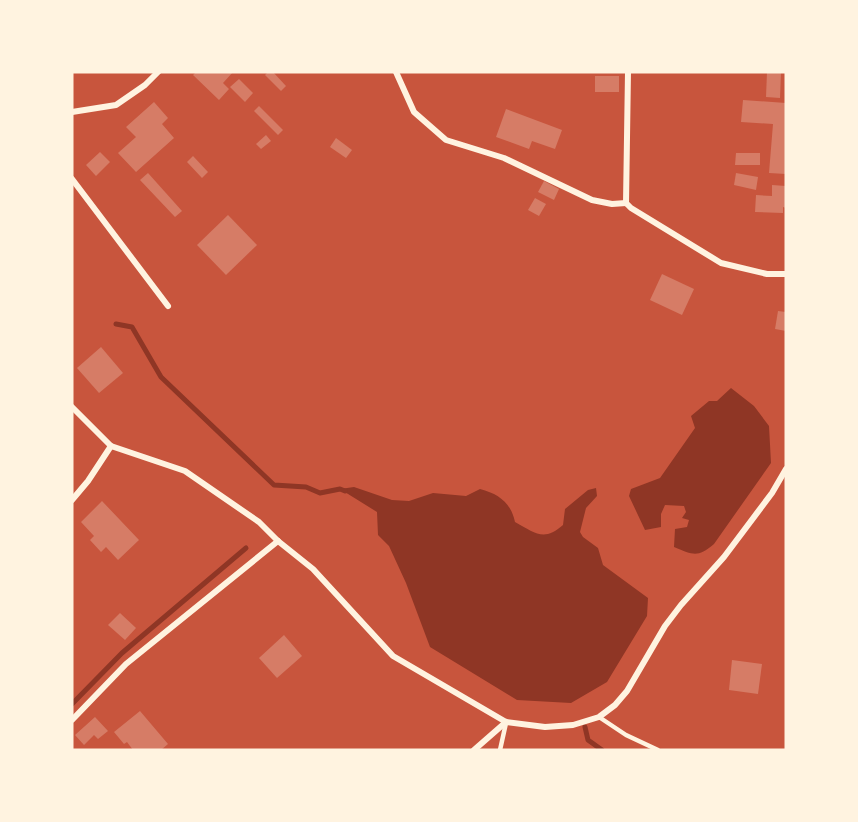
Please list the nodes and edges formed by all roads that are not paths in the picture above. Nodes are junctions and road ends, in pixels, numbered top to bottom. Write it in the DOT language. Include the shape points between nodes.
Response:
graph roads {
  1 [pos="158,72"];
  2 [pos="396,72"];
  3 [pos="628,72"];
  4 [pos="72,112"];
  5 [pos="72,179"];
  6 [pos="626,202"];
  7 [pos="786,274"];
  8 [pos="168,306"];
  9 [pos="72,407"];
  10 [pos="111,446"];
  11 [pos="786,469"];
  12 [pos="72,500"];
  13 [pos="278,541"];
  14 [pos="599,717"];
  15 [pos="72,720"];
  16 [pos="506,722"];
  17 [pos="474,750"];
  18 [pos="500,750"];
  19 [pos="658,750"];
  1 -- 4 [label="street" via="116,105"];
  2 -- 6 [label="street" via="414,112 446,140 504,158 592,200"];
  3 -- 6 [label="street"];
  5 -- 8 [label="street"];
  6 -- 7 [label="street" via="721,263 767,274"];
  9 -- 10 [label="street"];
  10 -- 12 [label="street"];
  10 -- 13 [label="street" via="185,471 259,522"];
  11 -- 14 [label="street" via="724,557 665,626 627,692"];
  13 -- 15 [label="street" via="126,664"];
  13 -- 16 [label="street" via="313,569 393,656"];
  14 -- 16 [label="street" via="573,725 545,727"];
  14 -- 19 [label="lane"];
  16 -- 17 [label="street"];
  16 -- 18 [label="lane"];
}
